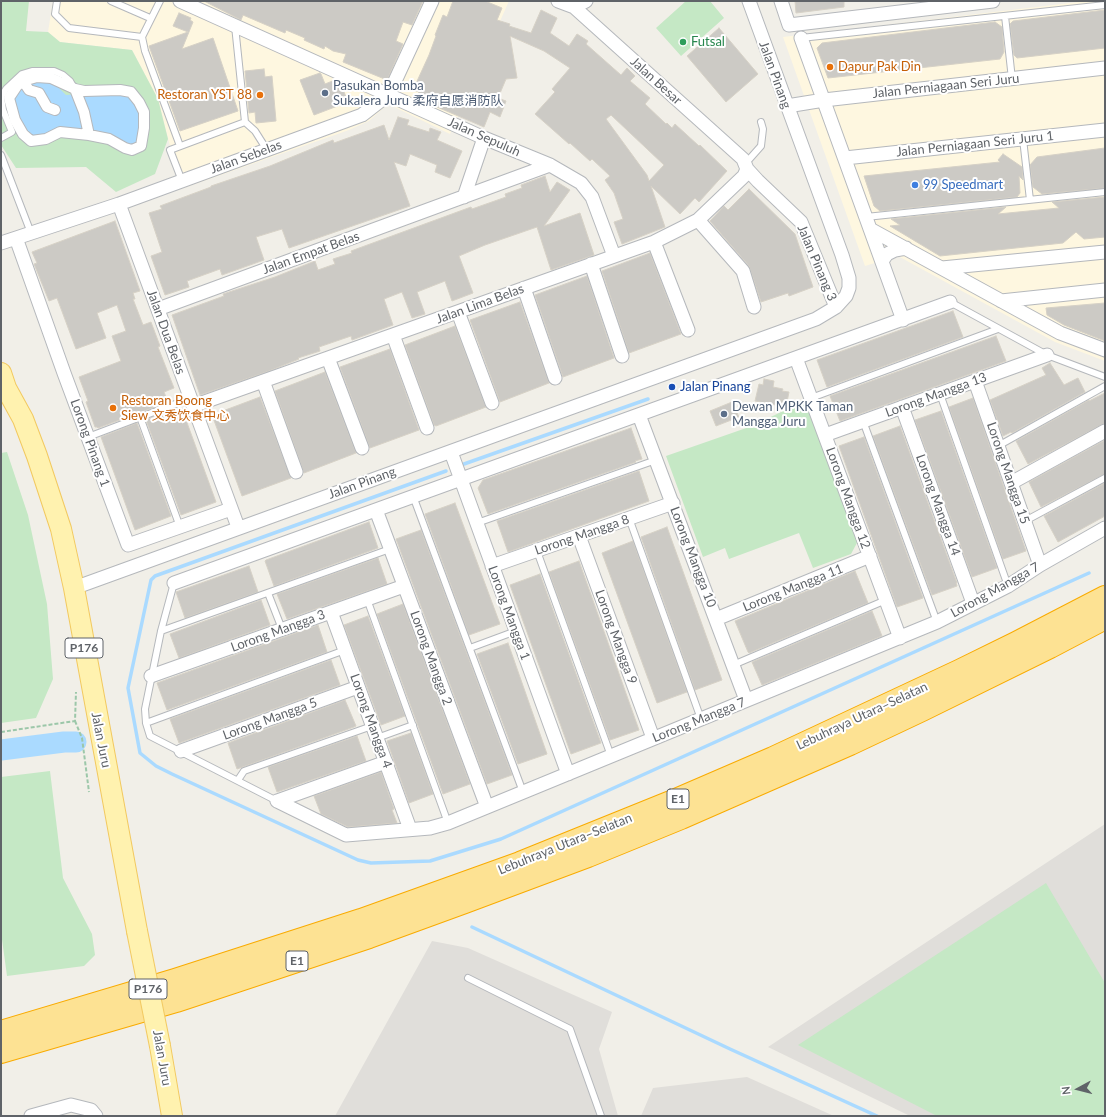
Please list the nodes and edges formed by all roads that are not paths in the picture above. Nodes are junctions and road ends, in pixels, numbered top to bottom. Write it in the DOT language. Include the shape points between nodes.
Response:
graph roads {
  1 [pos="57,1"];
  2 [pos="111,1"];
  3 [pos="160,1"];
  4 [pos="180,1"];
  5 [pos="432,1"];
  6 [pos="558,1"];
  7 [pos="586,1"];
  8 [pos="749,1"];
  9 [pos="781,1"];
  10 [pos="993,1"];
  11 [pos="1105,5"];
  12 [pos="574,7"];
  13 [pos="1005,16"];
  14 [pos="150,18"];
  15 [pos="235,26"];
  16 [pos="142,37"];
  17 [pos="801,38"];
  18 [pos="1105,68"];
  19 [pos="1012,79"];
  20 [pos="23,81"];
  21 [pos="75,89"];
  22 [pos="389,94"];
  23 [pos="824,100"];
  24 [pos="787,106"];
  25 [pos="55,110"];
  26 [pos="245,122"];
  27 [pos="762,122"];
  28 [pos="1105,130"];
  29 [pos="89,135"];
  30 [pos="1,138"];
  31 [pos="484,138"];
  32 [pos="1023,139"];
  33 [pos="180,146"];
  34 [pos="267,150"];
  35 [pos="1,155"];
  36 [pos="844,158"];
  37 [pos="550,165"];
  38 [pos="746,166"];
  39 [pos="182,181"];
  40 [pos="1105,192"];
  41 [pos="464,197"];
  42 [pos="1030,200"];
  43 [pos="119,204"];
  44 [pos="698,220"];
  45 [pos="868,223"];
  46 [pos="31,233"];
  47 [pos="16,238"];
  48 [pos="654,242"];
  49 [pos="1,243"];
  50 [pos="906,248"];
  51 [pos="1105,252"];
  52 [pos="614,256"];
  53 [pos="882,261"];
  54 [pos="591,264"];
  55 [pos="942,268"];
  56 [pos="524,288"];
  57 [pos="1105,290"];
  58 [pos="1001,300"];
  59 [pos="950,302"];
  60 [pos="754,307"];
  61 [pos="836,307"];
  62 [pos="158,309"];
  63 [pos="458,312"];
  64 [pos="903,320"];
  65 [pos="998,329"];
  66 [pos="688,330"];
  67 [pos="394,335"];
  68 [pos="1105,350"];
  69 [pos="622,356"];
  70 [pos="1047,356"];
  71 [pos="328,358"];
  72 [pos="796,358"];
  73 [pos="1105,377"];
  74 [pos="555,378"];
  75 [pos="264,381"];
  76 [pos="976,381"];
  77 [pos="3,383"];
  78 [pos="1105,386"];
  79 [pos="940,394"];
  80 [pos="811,398"];
  81 [pos="192,402"];
  82 [pos="492,403"];
  83 [pos="902,407"];
  84 [pos="639,415"];
  85 [pos="140,417"];
  86 [pos="863,421"];
  87 [pos="426,428"];
  88 [pos="1105,432"];
  89 [pos="825,435"];
  90 [pos="88,437"];
  91 [pos="998,446"];
  92 [pos="362,448"];
  93 [pos="451,452"];
  94 [pos="656,460"];
  95 [pos="296,472"];
  96 [pos="1105,478"];
  97 [pos="461,479"];
  98 [pos="1011,483"];
  99 [pos="413,496"];
  100 [pos="673,503"];
  101 [pos="231,509"];
  102 [pos="376,510"];
  103 [pos="629,518"];
  104 [pos="1025,521"];
  105 [pos="477,523"];
  106 [pos="180,527"];
  107 [pos="238,527"];
  108 [pos="1105,528"];
  109 [pos="579,536"];
  110 [pos="390,549"];
  111 [pos="537,551"];
  112 [pos="870,556"];
  113 [pos="1040,565"];
  114 [pos="492,566"];
  115 [pos="174,583"];
  116 [pos="404,586"];
  117 [pos="1008,586"];
  118 [pos="74,588"];
  119 [pos="268,593"];
  120 [pos="1105,597"];
  121 [pos="367,599"];
  122 [pos="886,600"];
  123 [pos="973,604"];
  124 [pos="331,612"];
  125 [pos="1105,618"];
  126 [pos="716,619"];
  127 [pos="937,622"];
  128 [pos="282,629"];
  129 [pos="161,631"];
  130 [pos="516,631"];
  131 [pos="900,638"];
  132 [pos="470,648"];
  133 [pos="345,650"];
  134 [pos="733,664"];
  135 [pos="151,676"];
  136 [pos="358,687"];
  137 [pos="746,700"];
  138 [pos="701,719"];
  139 [pos="146,723"];
  140 [pos="413,724"];
  141 [pos="375,732"];
  142 [pos="653,738"];
  143 [pos="181,751"];
  144 [pos="611,756"];
  145 [pos="386,762"];
  146 [pos="568,774"];
  147 [pos="238,780"];
  148 [pos="523,792"];
  149 [pos="278,801"];
  150 [pos="487,807"];
  151 [pos="448,823"];
  152 [pos="410,829"];
  153 [pos="468,978"];
  154 [pos="1,1032"];
  155 [pos="1,1052"];
  156 [pos="39,1115"];
  157 [pos="96,1116"];
  158 [pos="172,1116"];
  159 [pos="601,1116"];
  1 -- 16 [label="lane" via="55,14 69,28"];
  2 -- 14 [label="lane"];
  3 -- 14 [label="lane"];
  4 -- 15 [label="street, Jalan Sepuluh"];
  5 -- 22 [label="street, Jalan Sebelas"];
  6 -- 12 [label="street, Jalan Besar"];
  7 -- 12 [label="street"];
  8 -- 24 [label="street, Jalan Pinang"];
  9 -- 10 [label="street" via="789,25"];
  11 -- 13 [label="lane"];
  12 -- 38 [label="street, Jalan Besar" via="738,154"];
  13 -- 17 [label="lane"];
  13 -- 19 [label="lane"];
  14 -- 16 [label="lane"];
  15 -- 22 [label="street, Jalan Sepuluh"];
  15 -- 26 [label="lane"];
  16 -- 33 [label="lane"];
  17 -- 23 [label="street"];
  18 -- 19 [label="street, Jalan Perniagaan Seri Juru"];
  19 -- 23 [label="street, Jalan Perniagaan Seri Juru"];
  20 -- 21 [label="street" via="37,77 52,78"];
  20 -- 25 [label="street" via="29,90 39,93 47,107"];
  20 -- 29 [label="street" via="16,86 9,98 15,120 23,134 31,141 60,132"];
  21 -- 29 [label="street"];
  21 -- 29 [label="street" via="131,92 144,112 143,140 141,146 132,150 109,139"];
  21 -- 30 [label="lane" via="70,80 54,71 32,71 22,74 6,89 2,97 2,110 12,132"];
  22 -- 31 [label="street, Jalan Sepuluh"];
  22 -- 34 [label="street, Jalan Sebelas" via="362,115"];
  23 -- 24 [label="street, Jalan Perniagaan Seri Juru"];
  23 -- 36 [label="street"];
  24 -- 61 [label="street, Jalan Pinang" via="849,278 846,296"];
  26 -- 33 [label="lane"];
  26 -- 34 [label="lane"];
  27 -- 38 [label="lane" via="764,128 761,146"];
  28 -- 32 [label="street, Jalan Perniagaan Seri Juru 1"];
  31 -- 37 [label="street, Jalan Sepuluh"];
  31 -- 41 [label="street"];
  32 -- 36 [label="street, Jalan Perniagaan Seri Juru 1"];
  32 -- 42 [label="lane"];
  33 -- 39 [label="lane" via="170,150"];
  34 -- 39 [label="street, Jalan Sebelas"];
  35 -- 46 [label="lane"];
  36 -- 45 [label="street"];
  37 -- 41 [label="street, Jalan Empat Belas"];
  37 -- 52 [label="street, Jalan Sepuluh" via="581,182 592,197"];
  38 -- 44 [label="street, Jalan Lima Belas" via="744,176"];
  38 -- 61 [label="street, Jalan Pinang 3" via="801,222"];
  39 -- 43 [label="street, Jalan Sebelas"];
  40 -- 42 [label="lane"];
  41 -- 62 [label="street, Jalan Empat Belas"];
  42 -- 45 [label="lane"];
  43 -- 46 [label="street, Jalan Sebelas"];
  43 -- 62 [label="street, Jalan Dua Belas"];
  44 -- 48 [label="street, Jalan Lima Belas"];
  44 -- 60 [label="street" via="743,271"];
  45 -- 50 [label="street"];
  45 -- 53 [label="street"];
  46 -- 47 [label="street, Jalan Sebelas"];
  47 -- 49 [label="street, Jalan Sebelas"];
  47 -- 90 [label="street, Lorong Pinang 1"];
  48 -- 52 [label="street, Jalan Lima Belas"];
  48 -- 66 [label="street"];
  50 -- 53 [label="street" via="887,254"];
  50 -- 55 [label="street"];
  51 -- 55 [label="street"];
  52 -- 54 [label="street, Jalan Lima Belas"];
  53 -- 64 [label="street"];
  54 -- 56 [label="street, Jalan Lima Belas"];
  54 -- 69 [label="street"];
  55 -- 58 [label="street"];
  56 -- 63 [label="street, Jalan Lima Belas"];
  56 -- 74 [label="street"];
  57 -- 58 [label="street"];
  58 -- 68 [label="street" via="1060,333"];
  59 -- 64 [label="street"];
  59 -- 65 [label="lane"];
  61 -- 93 [label="street, Jalan Pinang" via="816,319"];
  62 -- 81 [label="street, Jalan Dua Belas"];
  63 -- 67 [label="street, Jalan Lima Belas"];
  63 -- 82 [label="street"];
  64 -- 72 [label="street"];
  65 -- 70 [label="lane"];
  65 -- 80 [label="lane"];
  67 -- 71 [label="street, Jalan Lima Belas"];
  67 -- 87 [label="street"];
  70 -- 73 [label="lane"];
  70 -- 76 [label="street, Lorong Mangga 13"];
  71 -- 75 [label="street, Jalan Lima Belas"];
  71 -- 92 [label="street"];
  72 -- 80 [label="street, Lorong Mangga 12"];
  72 -- 84 [label="street"];
  75 -- 81 [label="street, Jalan Lima Belas"];
  75 -- 95 [label="street"];
  76 -- 79 [label="street, Lorong Mangga 13"];
  76 -- 91 [label="street, Lorong Mangga 15"];
  77 -- 118 [label="main road, Jalan Juru / P176" via="23,419 37,456 61,529"];
  78 -- 91 [label="lane"];
  79 -- 83 [label="street, Lorong Mangga 13"];
  79 -- 117 [label="lane"];
  80 -- 89 [label="street, Lorong Mangga 12"];
  81 -- 85 [label="lane"];
  81 -- 101 [label="street, Jalan Dua Belas"];
  83 -- 86 [label="street, Lorong Mangga 13"];
  83 -- 123 [label="street, Lorong Mangga 14"];
  84 -- 94 [label="street, Lorong Mangga 10"];
  84 -- 97 [label="street"];
  85 -- 90 [label="lane"];
  85 -- 106 [label="lane"];
  86 -- 89 [label="street, Lorong Mangga 13"];
  86 -- 127 [label="lane"];
  88 -- 98 [label="street"];
  89 -- 112 [label="street, Lorong Mangga 12"];
  90 -- 106 [label="street, Lorong Pinang 1" via="128,545"];
  91 -- 98 [label="street, Lorong Mangga 15"];
  93 -- 97 [label="street, Lorong Mangga 1"];
  93 -- 107 [label="street, Jalan Pinang"];
  94 -- 100 [label="street, Lorong Mangga 10"];
  94 -- 105 [label="lane"];
  96 -- 104 [label="lane"];
  97 -- 99 [label="street"];
  97 -- 105 [label="street, Lorong Mangga 1"];
  98 -- 104 [label="street, Lorong Mangga 15"];
  99 -- 102 [label="street"];
  99 -- 132 [label="lane"];
  100 -- 103 [label="street, Lorong Mangga 8"];
  100 -- 126 [label="street, Lorong Mangga 10"];
  101 -- 106 [label="street, Lorong Pinang 1"];
  101 -- 107 [label="street, Jalan Dua Belas"];
  102 -- 110 [label="street, Lorong Mangga 2"];
  102 -- 115 [label="street"];
  103 -- 109 [label="street, Lorong Mangga 8"];
  103 -- 138 [label="lane"];
  104 -- 113 [label="street, Lorong Mangga 15"];
  105 -- 114 [label="street, Lorong Mangga 1"];
  107 -- 118 [label="street, Jalan Pinang"];
  108 -- 113 [label="street, Lorong Mangga 7"];
  109 -- 111 [label="street, Lorong Mangga 8"];
  109 -- 142 [label="street, Lorong Mangga 9"];
  110 -- 116 [label="street, Lorong Mangga 2"];
  110 -- 119 [label="lane"];
  111 -- 114 [label="street, Lorong Mangga 8"];
  111 -- 144 [label="lane"];
  112 -- 122 [label="street, Lorong Mangga 12"];
  112 -- 126 [label="street, Lorong Mangga 11"];
  113 -- 117 [label="street, Lorong Mangga 7"];
  114 -- 130 [label="street, Lorong Mangga 1"];
  115 -- 129 [label="lane"];
  116 -- 121 [label="street, Lorong Mangga 3"];
  116 -- 150 [label="street, Lorong Mangga 2"];
  117 -- 123 [label="street, Lorong Mangga 7"];
  118 -- 158 [label="main road, Jalan Juru / P176, bridge"];
  119 -- 128 [label="lane"];
  119 -- 129 [label="lane"];
  120 -- 154 [label="highway, Lebuhraya Utara–Selatan / E1" via="973,664 787,751 671,802 520,863 361,920 175,980"];
  121 -- 124 [label="street, Lorong Mangga 3"];
  121 -- 140 [label="lane"];
  122 -- 131 [label="street, Lorong Mangga 12"];
  122 -- 134 [label="lane"];
  123 -- 127 [label="street, Lorong Mangga 7"];
  124 -- 128 [label="street, Lorong Mangga 3"];
  124 -- 133 [label="street, Lorong Mangga 4"];
  125 -- 155 [label="highway, Lebuhraya Utara–Selatan / E1" via="857,740 588,856 347,944 176,1000"];
  126 -- 134 [label="street, Lorong Mangga 10"];
  127 -- 131 [label="street, Lorong Mangga 7"];
  128 -- 135 [label="street, Lorong Mangga 3"];
  129 -- 135 [label="lane"];
  130 -- 132 [label="lane"];
  130 -- 146 [label="street, Lorong Mangga 1"];
  131 -- 137 [label="street, Lorong Mangga 7"];
  132 -- 148 [label="lane"];
  133 -- 136 [label="street, Lorong Mangga 4"];
  133 -- 139 [label="lane"];
  134 -- 137 [label="street, Lorong Mangga 10"];
  135 -- 139 [label="lane" via="144,709"];
  136 -- 141 [label="street, Lorong Mangga 4"];
  136 -- 143 [label="street, Lorong Mangga 5"];
  137 -- 138 [label="street, Lorong Mangga 7"];
  138 -- 142 [label="street, Lorong Mangga 7"];
  139 -- 143 [label="lane" via="150,736"];
  140 -- 141 [label="lane"];
  140 -- 151 [label="lane"];
  141 -- 145 [label="street, Lorong Mangga 4"];
  141 -- 147 [label="lane" via="244,771"];
  142 -- 144 [label="street, Lorong Mangga 7"];
  143 -- 147 [label="lane"];
  144 -- 146 [label="street, Lorong Mangga 7"];
  145 -- 149 [label="street"];
  145 -- 152 [label="street, Lorong Mangga 4"];
  146 -- 148 [label="street, Lorong Mangga 7"];
  147 -- 149 [label="lane"];
  148 -- 150 [label="street, Lorong Mangga 7"];
  149 -- 152 [label="street, Lorong Mangga 7" via="346,835"];
  150 -- 151 [label="street, Lorong Mangga 7"];
  151 -- 152 [label="street, Lorong Mangga 7" via="430,828"];
  153 -- 159 [label="lane" via="570,1029"];
  156 -- 157 [label="street" via="71,1105 91,1110"];
}
